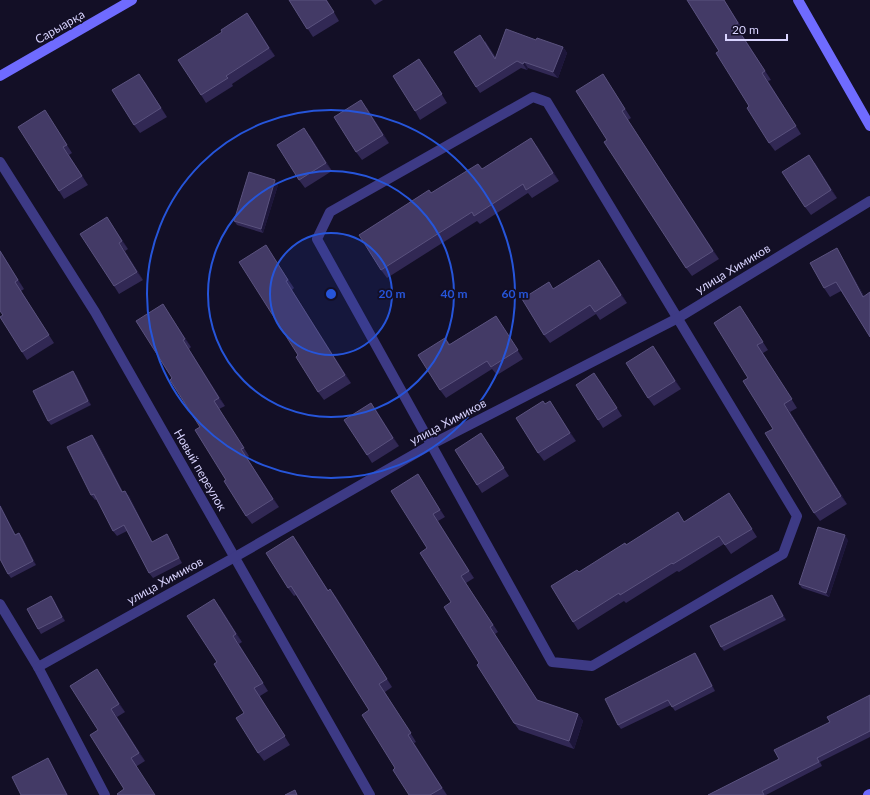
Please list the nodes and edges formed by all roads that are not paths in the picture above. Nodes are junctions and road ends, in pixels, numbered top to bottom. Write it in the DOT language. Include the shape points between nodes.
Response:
graph roads {
  1 [pos="132,0"];
  2 [pos="798,0"];
  3 [pos="0,76"];
  4 [pos="870,126"];
  5 [pos="0,162"];
  6 [pos="870,201"];
  7 [pos="678,318"];
  8 [pos="432,444"];
  9 [pos="235,557"];
  10 [pos="0,604"];
  11 [pos="38,667"];
  12 [pos="105,795"];
  13 [pos="370,795"];
  1 -- 3 [label="main road, Сарыарқа"];
  2 -- 4 [label="main road"];
  5 -- 9 [label="street, Новый переулок" via="95,312"];
  6 -- 7 [label="street, улица Химиков"];
  7 -- 8 [label="street, улица Химиков"];
  7 -- 8 [label="street" via="547,102 533,97 330,212 317,239"];
  7 -- 8 [label="street" via="797,516 783,554 592,666 552,662"];
  8 -- 9 [label="street, улица Химиков"];
  9 -- 11 [label="street, улица Химиков"];
  9 -- 13 [label="street, Новый переулок"];
  10 -- 11 [label="street"];
  11 -- 12 [label="street"];
}
